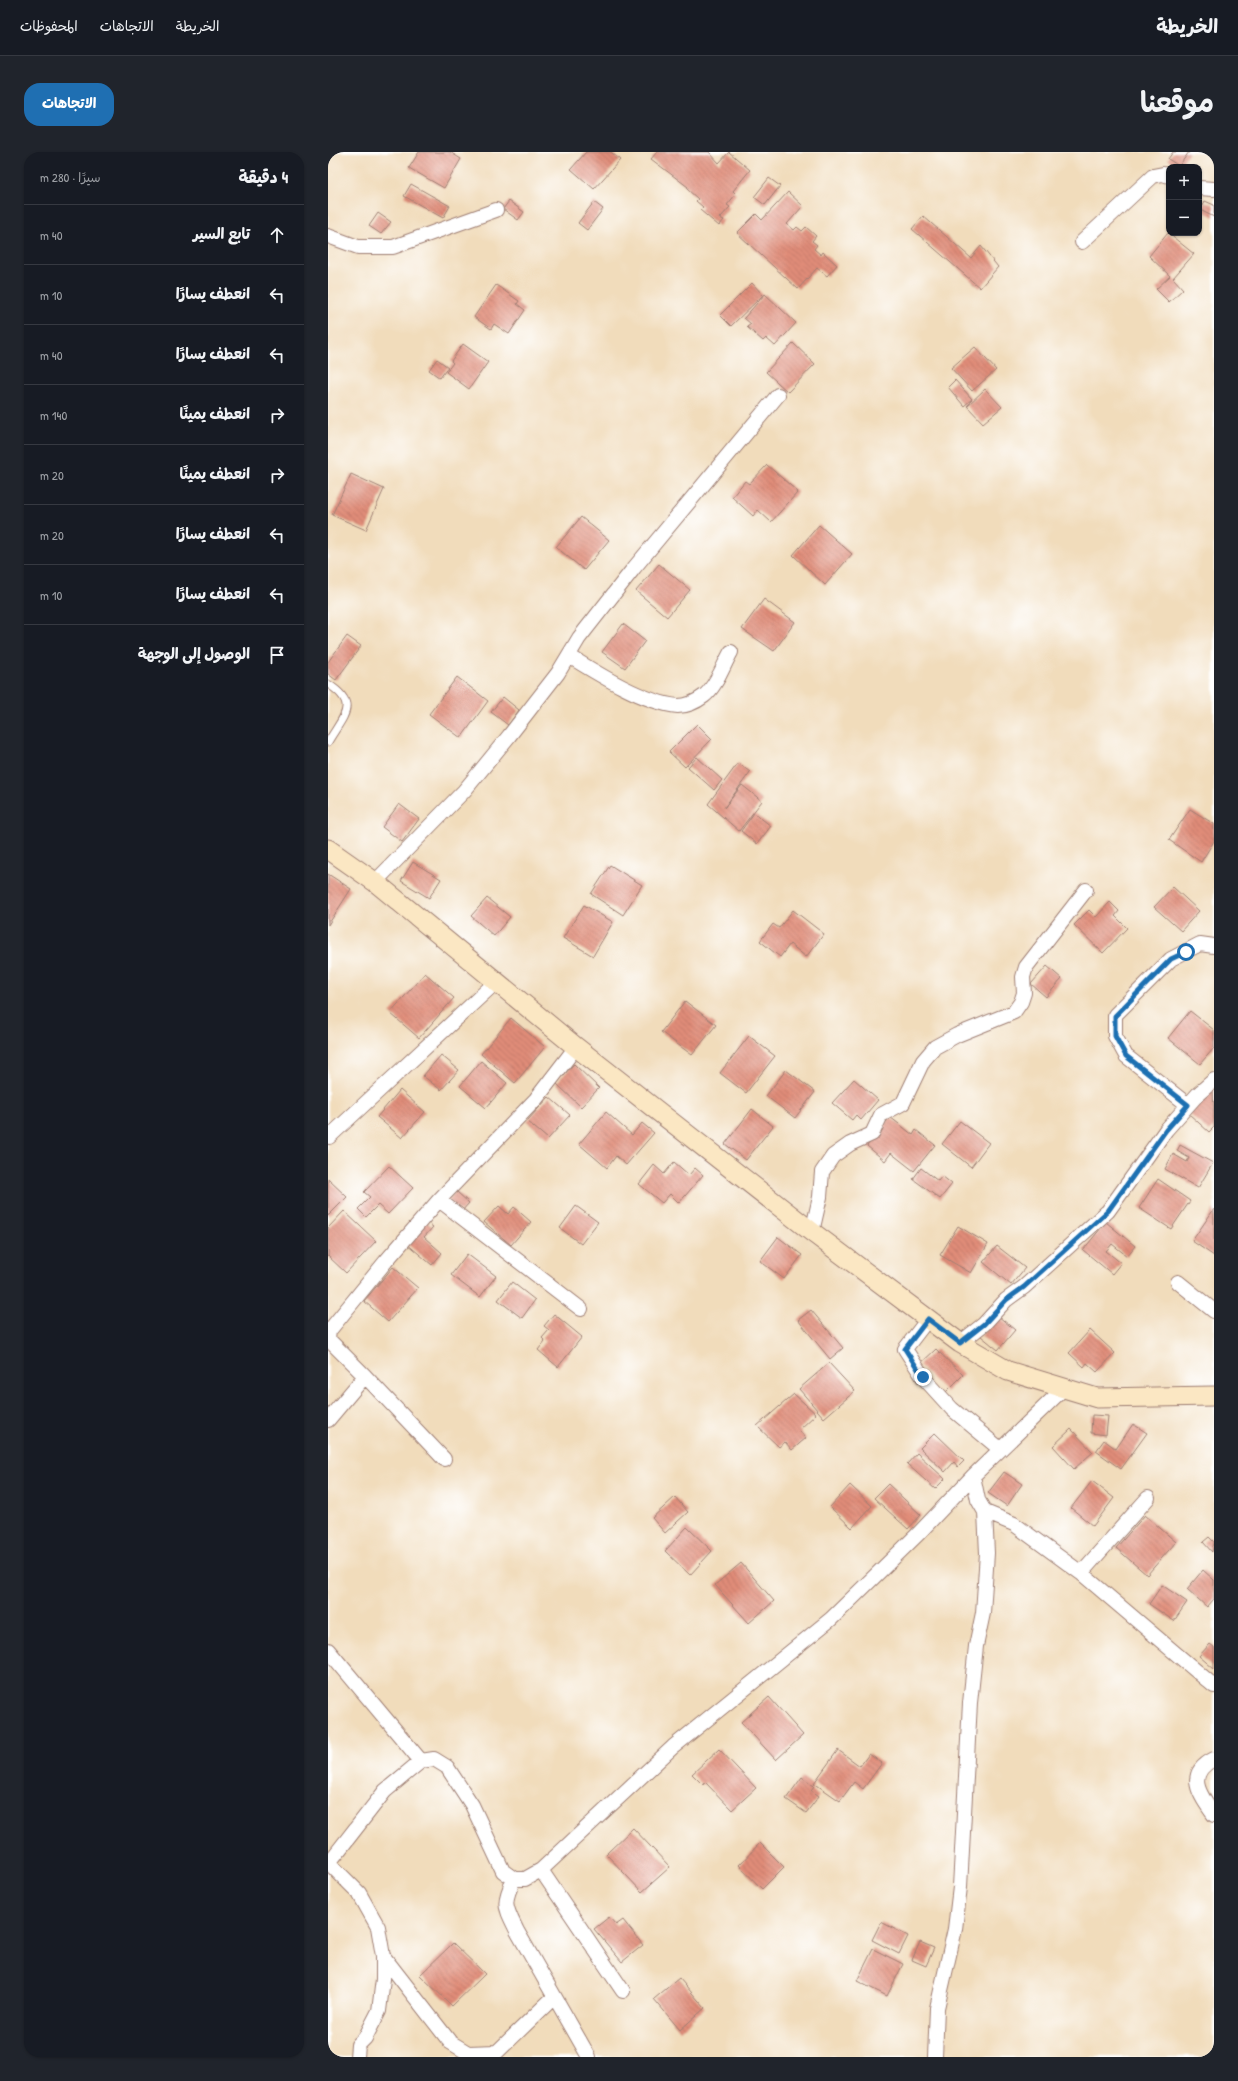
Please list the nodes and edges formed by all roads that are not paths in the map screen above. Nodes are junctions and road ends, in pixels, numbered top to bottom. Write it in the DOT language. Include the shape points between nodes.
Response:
graph roads {
  1 [pos="1166,175"];
  2 [pos="1202,188"];
  3 [pos="1214,189"];
  4 [pos="496,210"];
  5 [pos="328,236"];
  6 [pos="1082,242"];
  7 [pos="778,395"];
  8 [pos="731,652"];
  9 [pos="569,656"];
  10 [pos="328,684"];
  11 [pos="328,742"];
  12 [pos="328,849"];
  13 [pos="375,882"];
  14 [pos="1086,890"];
  15 [pos="1214,946"];
  16 [pos="496,982"];
  17 [pos="576,1047"];
  18 [pos="1214,1080"];
  19 [pos="1188,1105"];
  20 [pos="329,1136"];
  21 [pos="439,1200"];
  22 [pos="812,1232"];
  23 [pos="1178,1282"];
  24 [pos="582,1309"];
  25 [pos="1214,1311"];
  26 [pos="928,1319"];
  27 [pos="960,1343"];
  28 [pos="365,1376"];
  29 [pos="1064,1388"];
  30 [pos="1214,1396"];
  31 [pos="328,1420"];
  32 [pos="1000,1449"];
  33 [pos="444,1459"];
  34 [pos="973,1476"];
  35 [pos="1148,1498"];
  36 [pos="985,1512"];
  37 [pos="1082,1573"];
  38 [pos="328,1650"];
  39 [pos="1214,1686"];
  40 [pos="1214,1759"];
  41 [pos="421,1761"];
  42 [pos="1214,1815"];
  43 [pos="328,1864"];
  44 [pos="541,1870"];
  45 [pos="514,1878"];
  46 [pos="383,1956"];
  47 [pos="624,1991"];
  48 [pos="554,1997"];
  49 [pos="484,2055"];
  50 [pos="357,2057"];
  51 [pos="589,2057"];
  52 [pos="935,2057"];
  1 -- 6 [label="street" via="1152,176"];
  2 -- 3 [label="street"];
  4 -- 5 [label="street" via="393,247 358,247"];
  7 -- 9 [label="street" via="634,568 579,638"];
  8 -- 9 [label="street" via="705,696 692,704 678,706 632,691"];
  9 -- 13 [label="street" via="543,693 464,791"];
  10 -- 11 [label="lane" via="344,696 348,704"];
  12 -- 13 [label="street"];
  13 -- 16 [label="street"];
  14 -- 22 [label="street" via="1026,967 1023,977 1024,993 1014,1012 957,1034 936,1047 923,1061 904,1103 881,1115 872,1134 850,1144 833,1156 822,1172"];
  15 -- 19 [label="street" via="1200,944 1171,959 1115,1016 1115,1036 1126,1056"];
  16 -- 17 [label="street"];
  16 -- 20 [label="street"];
  17 -- 21 [label="street" via="536,1099"];
  17 -- 22 [label="street"];
  18 -- 19 [label="street"];
  19 -- 27 [label="street" via="1166,1130 1108,1211"];
  21 -- 24 [label="street"];
  21 -- 28 [label="street" via="329,1331 328,1339"];
  22 -- 26 [label="street"];
  23 -- 25 [label="street"];
  26 -- 27 [label="street"];
  26 -- 32 [label="street" via="905,1349 923,1377 952,1409"];
  27 -- 29 [label="street" via="1008,1371"];
  28 -- 31 [label="street"];
  28 -- 33 [label="street"];
  29 -- 30 [label="street" via="1097,1398"];
  29 -- 32 [label="street"];
  32 -- 34 [label="street"];
  34 -- 36 [label="street" via="978,1500"];
  34 -- 44 [label="street" via="831,1619 673,1747"];
  35 -- 37 [label="street"];
  36 -- 37 [label="street" via="1014,1524"];
  36 -- 52 [label="street" via="987,1553 983,1613 976,1646 970,1703 960,1887 955,1929 937,2008"];
  37 -- 39 [label="street"];
  38 -- 41 [label="street"];
  40 -- 42 [label="street" via="1204,1764 1197,1774 1196,1785"];
  41 -- 43 [label="street" via="385,1791"];
  41 -- 45 [label="street" via="434,1759 447,1767 472,1805 503,1871"];
  43 -- 46 [label="street" via="359,1893 378,1927"];
  44 -- 45 [label="street" via="525,1879"];
  44 -- 47 [label="street"];
  45 -- 48 [label="street" via="505,1897 507,1910"];
  46 -- 49 [label="street" via="450,2042 468,2053"];
  46 -- 50 [label="street" via="383,1986 379,2011 365,2038 358,2045"];
  48 -- 49 [label="street" via="497,2052"];
  48 -- 51 [label="street"];
}
